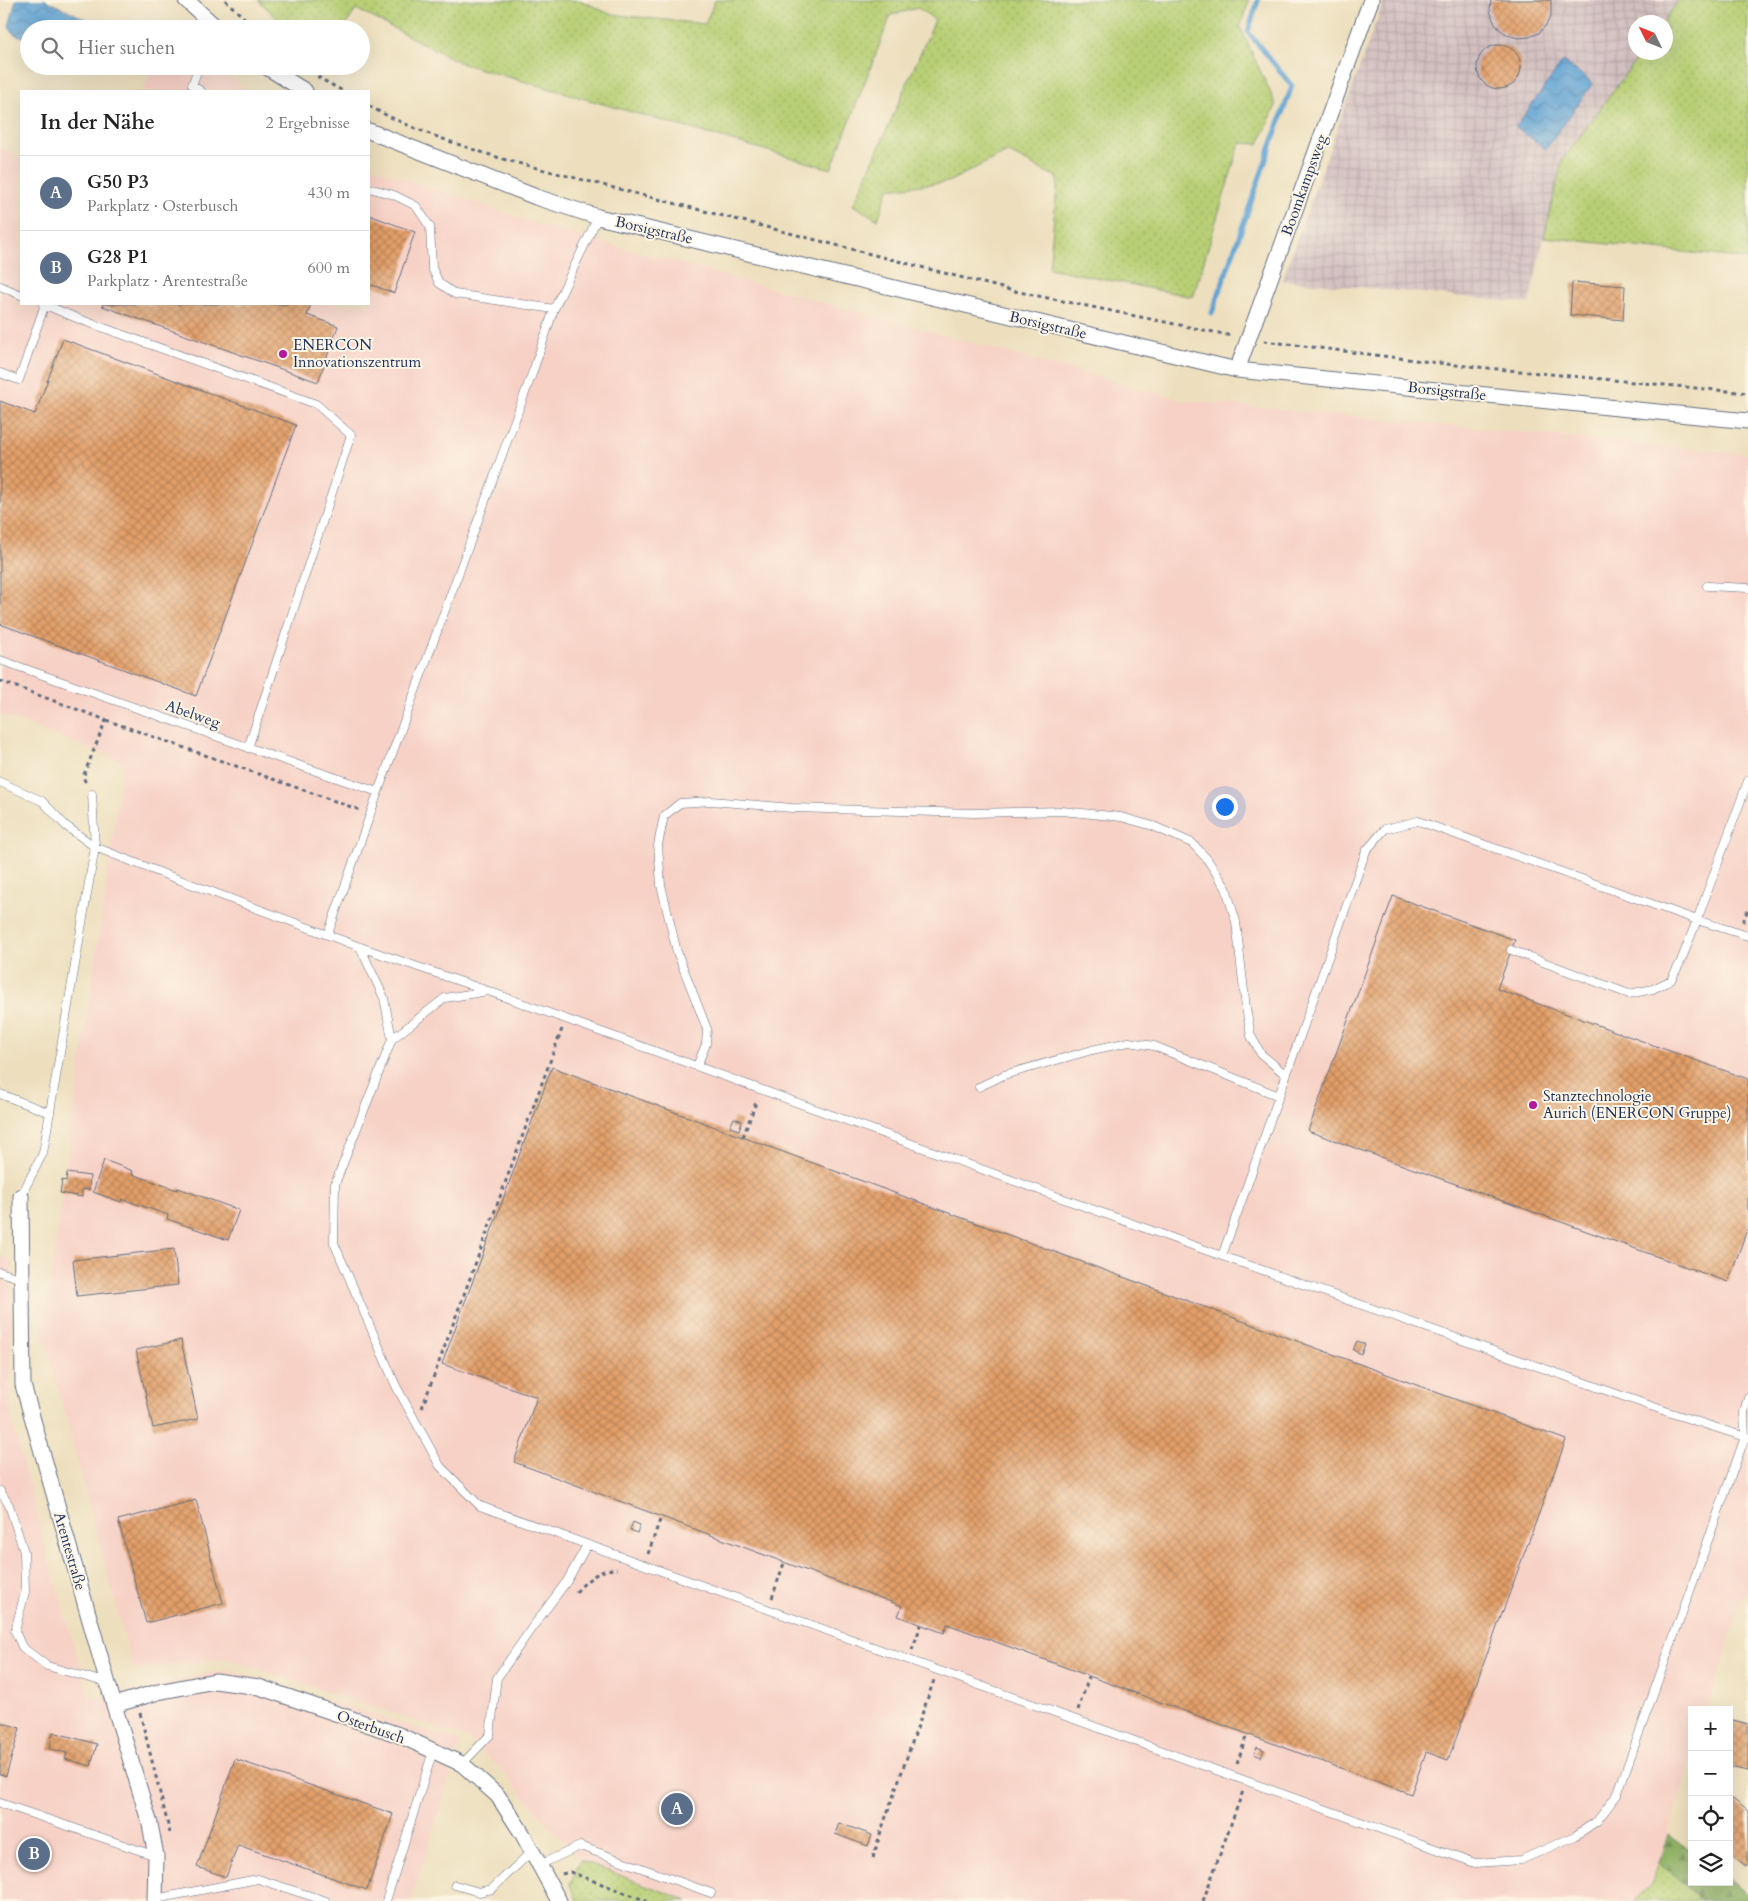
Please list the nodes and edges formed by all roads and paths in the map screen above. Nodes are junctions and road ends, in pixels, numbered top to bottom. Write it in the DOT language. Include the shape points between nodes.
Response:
graph roads {
  1 [pos="186,0"];
  2 [pos="225,0"];
  3 [pos="1371,0"];
  4 [pos="208,20"];
  5 [pos="246,20"];
  6 [pos="196,75"];
  7 [pos="279,75"];
  8 [pos="316,75"];
  9 [pos="199,90"];
  10 [pos="303,90"];
  11 [pos="341,90"];
  12 [pos="370,107"];
  13 [pos="370,131"];
  14 [pos="370,188"];
  15 [pos="598,217"];
  16 [pos="0,286"];
  17 [pos="20,295"];
  18 [pos="44,305"];
  19 [pos="47,305"];
  20 [pos="554,309"];
  21 [pos="1248,339"];
  22 [pos="1237,370"];
  23 [pos="0,373"];
  24 [pos="1748,393"];
  25 [pos="1748,421"];
  26 [pos="1707,586"];
  27 [pos="1748,588"];
  28 [pos="0,660"];
  29 [pos="0,681"];
  30 [pos="106,720"];
  31 [pos="248,748"];
  32 [pos="1748,781"];
  33 [pos="0,782"];
  34 [pos="378,792"];
  35 [pos="92,794"];
  36 [pos="370,814"];
  37 [pos="95,847"];
  38 [pos="1697,920"];
  39 [pos="328,934"];
  40 [pos="1748,936"];
  41 [pos="360,947"];
  42 [pos="1511,950"];
  43 [pos="488,991"];
  44 [pos="566,1019"];
  45 [pos="392,1039"];
  46 [pos="697,1066"];
  47 [pos="1286,1075"];
  48 [pos="979,1088"];
  49 [pos="761,1089"];
  50 [pos="0,1094"];
  51 [pos="1279,1096"];
  52 [pos="50,1113"];
  53 [pos="743,1137"];
  54 [pos="21,1196"];
  55 [pos="1222,1256"];
  56 [pos="0,1272"];
  57 [pos="22,1279"];
  58 [pos="1748,1397"];
  59 [pos="417,1423"];
  60 [pos="1747,1437"];
  61 [pos="0,1491"];
  62 [pos="661,1517"];
  63 [pos="587,1545"];
  64 [pos="622,1557"];
  65 [pos="784,1563"];
  66 [pos="644,1565"];
  67 [pos="573,1595"];
  68 [pos="768,1609"];
  69 [pos="921,1625"];
  70 [pos="909,1660"];
  71 [pos="937,1670"];
  72 [pos="1089,1677"];
  73 [pos="108,1683"];
  74 [pos="114,1705"];
  75 [pos="1075,1720"];
  76 [pos="1248,1734"];
  77 [pos="433,1750"];
  78 [pos="462,1764"];
  79 [pos="1232,1777"];
  80 [pos="1247,1782"];
  81 [pos="0,1803"];
  82 [pos="532,1851"];
  83 [pos="156,1856"];
  84 [pos="874,1858"];
  85 [pos="539,1865"];
  86 [pos="556,1876"];
  87 [pos="455,1885"];
  88 [pos="711,1893"];
  89 [pos="155,1900"];
  90 [pos="326,1901"];
  91 [pos="386,1901"];
  92 [pos="559,1901"];
  93 [pos="647,1901"];
  94 [pos="1203,1901"];
  1 -- 4 [label="street"];
  2 -- 5 [label="path"];
  3 -- 21 [label="street, Boomkampsweg"];
  6 -- 9 [label="lane" via="192,85"];
  7 -- 10 [label="street"];
  8 -- 11 [label="path"];
  12 -- 21 [label="path, Borsigstraße" via="448,142 515,162 1014,291"];
  13 -- 15 [label="street, Borsigstraße" via="536,197"];
  14 -- 20 [label="lane" via="394,194 416,206 430,227 432,268 440,283 455,294"];
  15 -- 20 [label="lane"];
  15 -- 22 [label="street, Borsigstraße"];
  16 -- 17 [label="lane"];
  18 -- 23 [label="lane" via="19,380"];
  19 -- 31 [label="lane" via="316,404 351,435"];
  20 -- 34 [label="lane"];
  21 -- 22 [label="street, Boomkampsweg"];
  21 -- 24 [label="path, Borsigstraße" via="1446,364"];
  22 -- 25 [label="street, Borsigstraße"];
  26 -- 27 [label="lane"];
  28 -- 31 [label="lane, Abelweg"];
  29 -- 30 [label="path"];
  30 -- 35 [label="path" via="83,777"];
  30 -- 36 [label="path"];
  31 -- 34 [label="lane, Abelweg"];
  32 -- 38 [label="lane"];
  33 -- 37 [label="lane" via="42,801 66,826"];
  34 -- 36 [label="lane"];
  35 -- 37 [label="lane"];
  36 -- 39 [label="lane"];
  37 -- 39 [label="lane"];
  37 -- 52 [label="lane"];
  38 -- 40 [label="lane"];
  38 -- 42 [label="lane" via="1671,980 1653,989 1630,994"];
  38 -- 47 [label="lane" via="1418,821 1385,829 1366,851"];
  39 -- 41 [label="lane"];
  41 -- 43 [label="lane"];
  41 -- 45 [label="lane" via="384,998"];
  43 -- 44 [label="lane"];
  43 -- 45 [label="lane" via="445,998"];
  44 -- 46 [label="lane"];
  44 -- 59 [label="path"];
  45 -- 59 [label="lane" via="335,1184 334,1243 396,1386"];
  46 -- 47 [label="lane" via="706,1044 707,1029 677,952 661,885 658,844 664,816 680,803 711,801 792,808 1062,811 1121,817 1153,826 1192,843 1226,888 1236,922 1252,1036 1261,1054"];
  46 -- 49 [label="lane"];
  47 -- 51 [label="lane"];
  48 -- 51 [label="lane" via="1004,1075 1129,1042 1154,1046"];
  49 -- 53 [label="path"];
  49 -- 55 [label="lane"];
  50 -- 52 [label="lane"];
  51 -- 55 [label="lane"];
  52 -- 54 [label="lane" via="43,1153"];
  54 -- 57 [label="street, Arentestraße"];
  55 -- 60 [label="lane" via="1671,1414"];
  56 -- 57 [label="lane"];
  57 -- 73 [label="street, Arentestraße" via="23,1385"];
  58 -- 60 [label="lane" via="1744,1412"];
  59 -- 63 [label="lane" via="440,1466 480,1506"];
  60 -- 80 [label="lane" via="1617,1795 1598,1821 1575,1836 1522,1860 1475,1863"];
  61 -- 73 [label="lane" via="9,1505 24,1552 25,1592 15,1631 22,1647 47,1666"];
  62 -- 66 [label="path"];
  63 -- 64 [label="lane"];
  63 -- 78 [label="lane" via="567,1582 497,1678 490,1735"];
  64 -- 66 [label="lane"];
  64 -- 67 [label="path" via="617,1570 607,1569 596,1574"];
  65 -- 68 [label="path"];
  66 -- 68 [label="lane"];
  68 -- 70 [label="lane"];
  69 -- 70 [label="path"];
  70 -- 71 [label="lane"];
  71 -- 75 [label="lane"];
  71 -- 84 [label="path"];
  72 -- 75 [label="path"];
  73 -- 74 [label="street, Arentestraße"];
  74 -- 77 [label="street, Osterbusch" via="215,1681 259,1687"];
  74 -- 83 [label="street, Arentestraße" via="150,1824"];
  75 -- 79 [label="lane"];
  76 -- 79 [label="path"];
  77 -- 78 [label="street, Osterbusch"];
  77 -- 91 [label="lane"];
  78 -- 82 [label="street, Osterbusch" via="498,1796"];
  79 -- 80 [label="lane"];
  80 -- 94 [label="path"];
  81 -- 83 [label="lane"];
  82 -- 85 [label="street, Osterbusch"];
  82 -- 87 [label="lane" via="492,1889 479,1892"];
  83 -- 89 [label="street, Arentestraße"];
  85 -- 88 [label="lane" via="580,1846"];
  85 -- 92 [label="street, Osterbusch"];
  86 -- 93 [label="path" via="570,1872"];
  89 -- 90 [label="lane" via="258,1879"];
}
